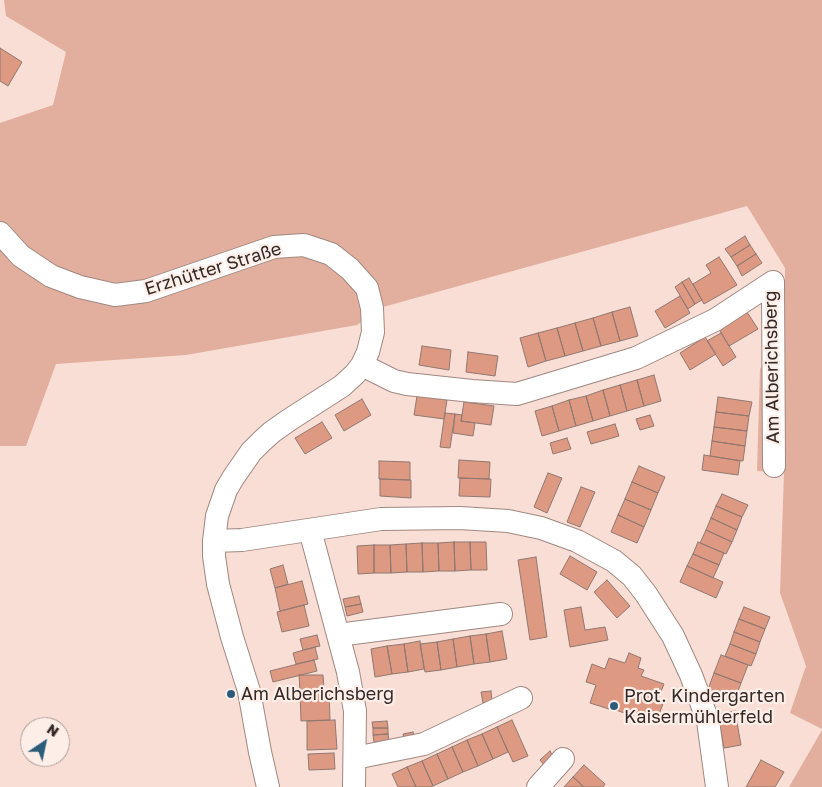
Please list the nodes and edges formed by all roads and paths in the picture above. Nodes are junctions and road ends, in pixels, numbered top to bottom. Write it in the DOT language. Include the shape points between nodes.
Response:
graph roads {
  1 [pos="0,233"];
  2 [pos="362,365"];
  3 [pos="774,466"];
  4 [pos="310,530"];
  5 [pos="214,542"];
  6 [pos="501,614"];
  7 [pos="338,635"];
  8 [pos="521,698"];
  9 [pos="355,758"];
  10 [pos="563,759"];
  11 [pos="268,787"];
  12 [pos="354,787"];
  13 [pos="538,787"];
  14 [pos="717,787"];
  1 -- 2 [label="street, Erzhütter Straße" via="21,256 51,276 115,295 146,291 274,247 304,244 331,254 367,288 373,332"];
  2 -- 3 [label="street, Am Alberichsberg" via="407,384 518,394 636,358 715,320 773,282"];
  2 -- 5 [label="street, Erzhütter Straße" via="342,386 272,432 251,452 226,490 217,516"];
  4 -- 5 [label="street"];
  4 -- 7 [label="street"];
  4 -- 14 [label="street" via="381,519 508,521 577,541 614,561 646,594 673,636 691,675 708,721"];
  5 -- 11 [label="street, Erzhütter Straße" via="221,597 248,692"];
  6 -- 7 [label="street"];
  7 -- 9 [label="street" via="355,711"];
  8 -- 9 [label="street" via="424,744"];
  9 -- 12 [label="street"];
  10 -- 13 [label="street"];
}
